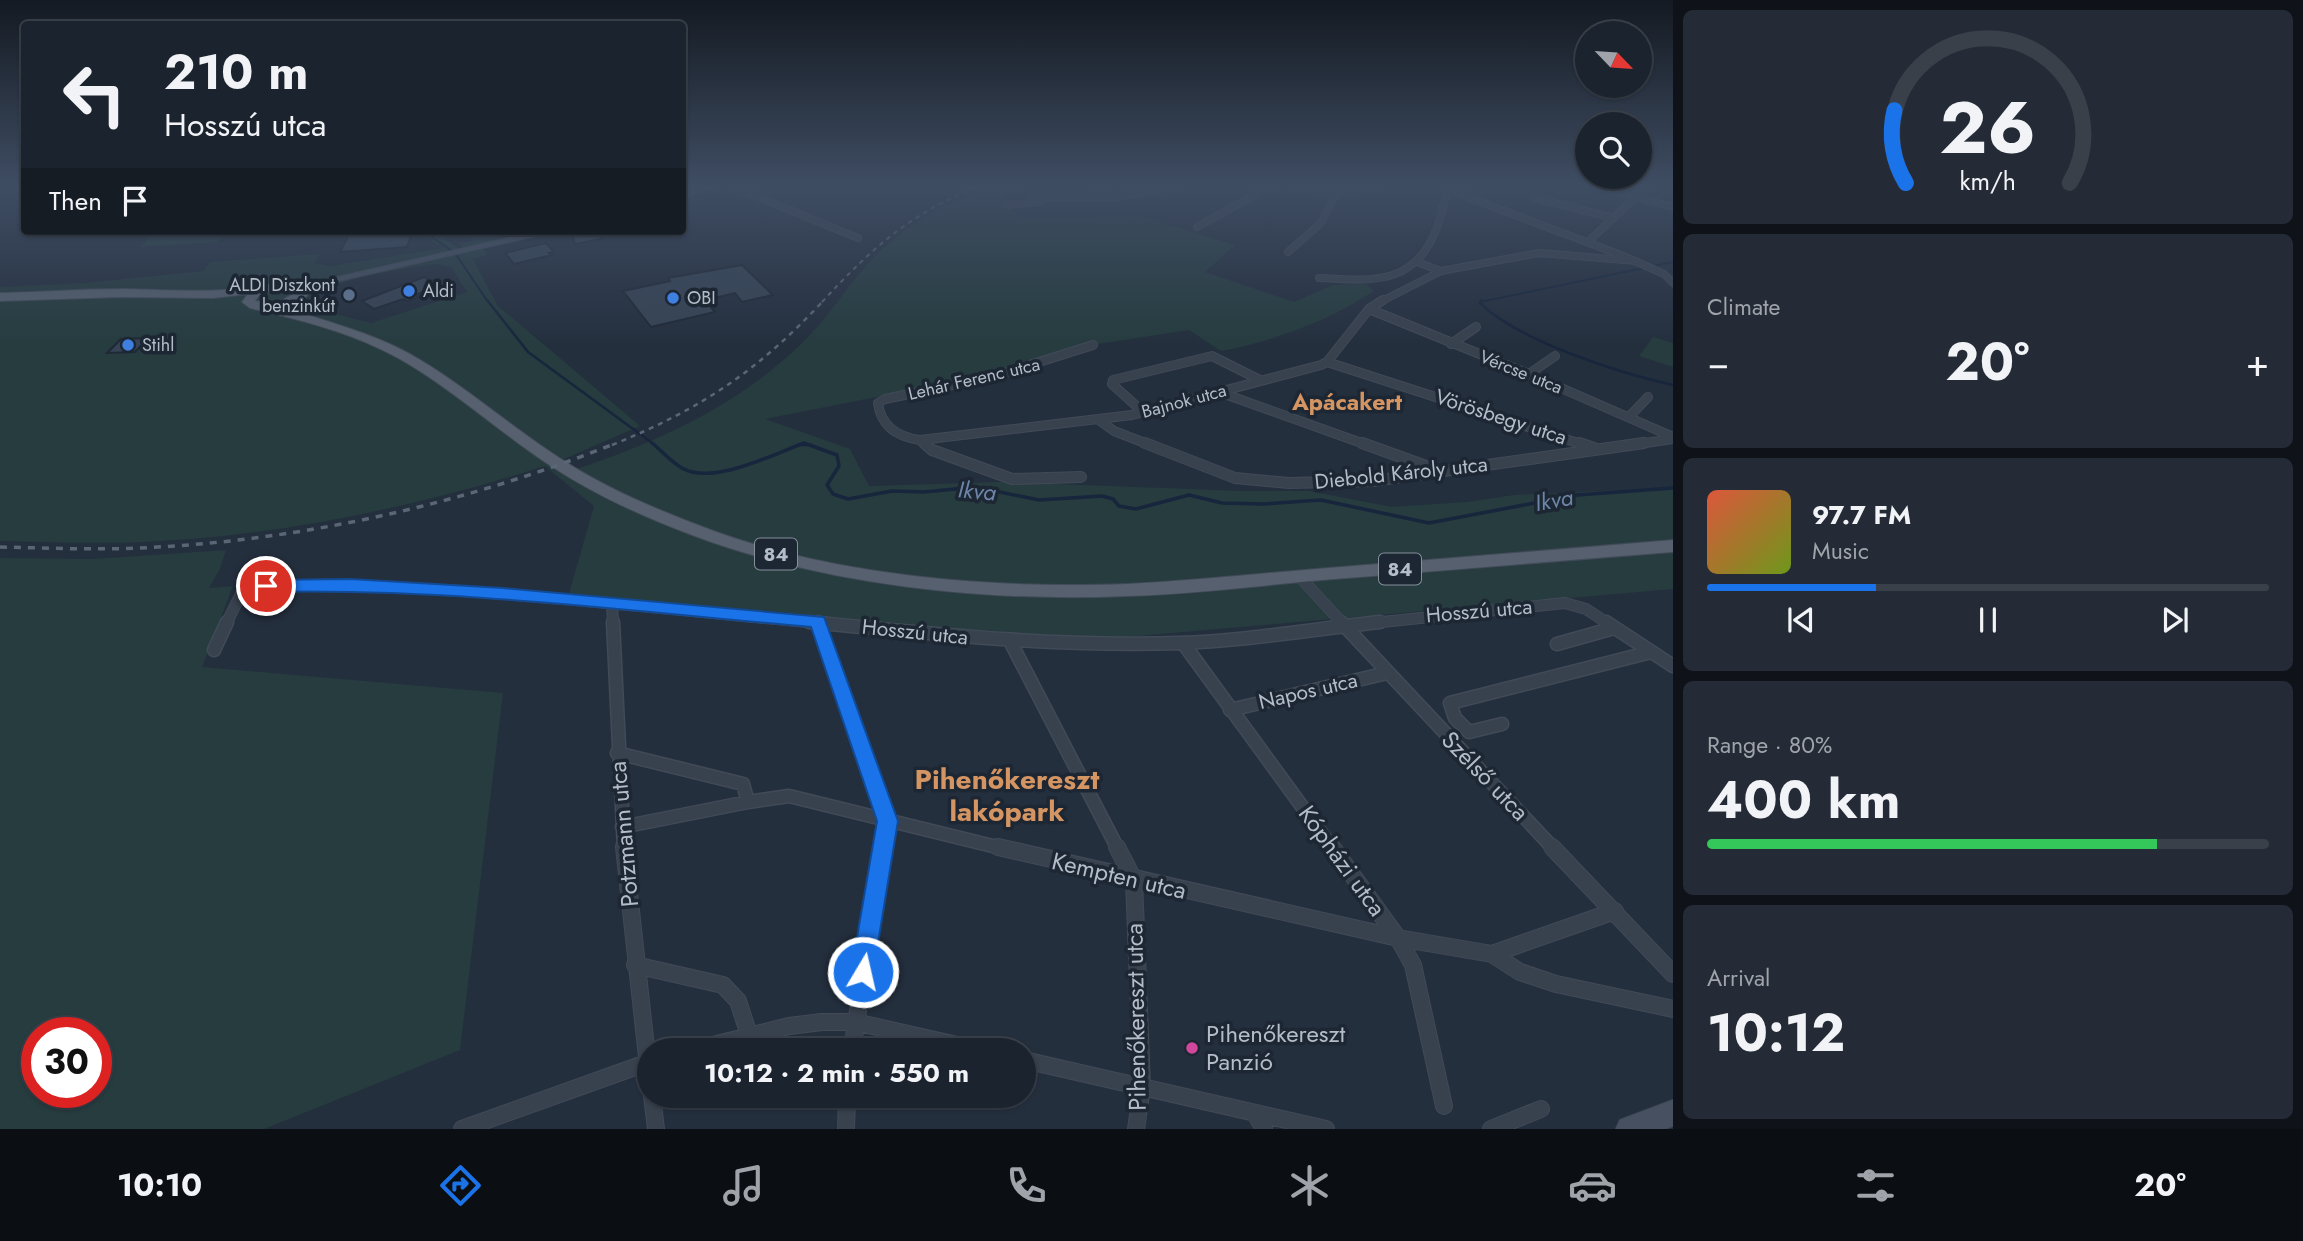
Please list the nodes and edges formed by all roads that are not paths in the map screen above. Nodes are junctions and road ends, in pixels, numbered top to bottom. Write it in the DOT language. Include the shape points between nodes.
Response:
graph roads {
  1 [pos="517,239"];
  2 [pos="1303,239"];
  3 [pos="1433,239"];
  4 [pos="1579,239"];
  5 [pos="1592,239"];
  6 [pos="1588,242"];
  7 [pos="1288,252"];
  8 [pos="1418,262"];
  9 [pos="1639,263"];
  10 [pos="1441,271"];
  11 [pos="1318,278"];
  12 [pos="1673,283"];
  13 [pos="1383,287"];
  14 [pos="262,289"];
  15 [pos="213,294"];
  16 [pos="298,294"];
  17 [pos="0,297"];
  18 [pos="248,302"];
  19 [pos="268,307"];
  20 [pos="1369,309"];
  21 [pos="306,317"];
  22 [pos="1476,327"];
  23 [pos="1451,344"];
  24 [pos="1093,345"];
  25 [pos="1555,356"];
  26 [pos="1326,362"];
  27 [pos="1529,374"];
  28 [pos="1260,380"];
  29 [pos="1219,392"];
  30 [pos="1648,397"];
  31 [pos="1144,413"];
  32 [pos="1629,417"];
  33 [pos="1099,420"];
  34 [pos="887,426"];
  35 [pos="1673,438"];
  36 [pos="920,440"];
  37 [pos="1595,449"];
  38 [pos="1438,470"];
  39 [pos="1081,477"];
  40 [pos="1673,546"];
  41 [pos="1300,576"];
  42 [pos="612,604"];
  43 [pos="818,621"];
  44 [pos="1344,624"];
  45 [pos="1614,628"];
  46 [pos="1010,641"];
  47 [pos="1183,643"];
  48 [pos="1557,644"];
  49 [pos="214,650"];
  50 [pos="1651,652"];
  51 [pos="1673,666"];
  52 [pos="1387,673"];
  53 [pos="1230,710"];
  54 [pos="1502,724"];
  55 [pos="617,753"];
  56 [pos="748,802"];
  57 [pos="887,821"];
  58 [pos="622,827"];
  59 [pos="1134,880"];
  60 [pos="1615,911"];
  61 [pos="1398,939"];
  62 [pos="1492,954"];
  63 [pos="635,965"];
  64 [pos="1673,974"];
  65 [pos="1673,1009"];
  66 [pos="855,1022"];
  67 [pos="749,1035"];
  68 [pos="645,1038"];
  69 [pos="738,1038"];
  70 [pos="853,1038"];
  71 [pos="926,1038"];
  72 [pos="1036,1063"];
  73 [pos="637,1071"];
  74 [pos="1142,1087"];
  75 [pos="1444,1106"];
  76 [pos="653,1108"];
  77 [pos="847,1108"];
  78 [pos="1541,1109"];
  79 [pos="1673,1113"];
  80 [pos="1260,1122"];
  81 [pos="462,1129"];
  82 [pos="656,1129"];
  83 [pos="846,1129"];
  84 [pos="1136,1129"];
  85 [pos="1326,1129"];
  86 [pos="1492,1129"];
  87 [pos="1629,1129"];
  1 -- 16 [label="main road" via="347,276"];
  2 -- 7 [label="street"];
  3 -- 8 [label="street"];
  4 -- 6 [label="street"];
  5 -- 6 [label="street"];
  6 -- 9 [label="street"];
  8 -- 10 [label="street"];
  8 -- 13 [label="street"];
  9 -- 10 [label="street" via="1539,253"];
  9 -- 12 [label="street"];
  10 -- 13 [label="street"];
  11 -- 13 [label="street"];
  13 -- 20 [label="street"];
  14 -- 15 [label="main road, 84"];
  14 -- 16 [label="main road, 84" via="285,285"];
  14 -- 18 [label="main road"];
  15 -- 17 [label="main road, 84"];
  15 -- 18 [label="main road, 84"];
  16 -- 19 [label="main road, 84"];
  16 -- 21 [label="main road" via="296,308"];
  18 -- 19 [label="main road, 84"];
  19 -- 21 [label="main road, 84"];
  20 -- 23 [label="street, Vércse utca"];
  20 -- 26 [label="street"];
  21 -- 41 [label="main road, 84" via="368,337 406,356 548,457 612,495 681,525 758,549 903,578 1053,591 1128,590"];
  22 -- 23 [label="street"];
  23 -- 27 [label="street, Vércse utca"];
  24 -- 34 [label="street, Lehár Ferenc utca" via="1049,362 885,399 877,406"];
  25 -- 27 [label="street"];
  26 -- 28 [label="street, Bajnok utca"];
  26 -- 37 [label="street, Vörösbegy utca"];
  27 -- 32 [label="street, Vércse utca"];
  28 -- 29 [label="street, Bajnok utca"];
  28 -- 31 [label="street" via="1212,356 1113,380"];
  29 -- 31 [label="street, Bajnok utca"];
  29 -- 38 [label="street"];
  30 -- 32 [label="street"];
  31 -- 33 [label="street, Bajnok utca"];
  32 -- 35 [label="street, Vércse utca"];
  33 -- 36 [label="street, Bajnok utca"];
  33 -- 38 [label="street, Diebold Károly utca" via="1125,436 1252,482 1342,483"];
  34 -- 36 [label="street, Bajnok utca" via="904,438"];
  35 -- 37 [label="street, Diebold Károly utca"];
  36 -- 39 [label="street, Bajnok utca" via="932,450 1012,479"];
  37 -- 38 [label="street, Diebold Károly utca"];
  40 -- 41 [label="main road, 84"];
  41 -- 44 [label="street, Szélső utca"];
  42 -- 43 [label="street, Hosszú utca"];
  42 -- 49 [label="street, Hosszú utca" via="350,584 278,585 243,590"];
  42 -- 55 [label="street, Potzmann utca"];
  43 -- 46 [label="street, Hosszú utca"];
  43 -- 57 [label="street"];
  44 -- 45 [label="street, Hosszú utca" via="1565,603 1586,609"];
  44 -- 47 [label="street, Hosszú utca"];
  44 -- 52 [label="street, Szélső utca"];
  45 -- 48 [label="street"];
  45 -- 50 [label="street"];
  46 -- 47 [label="street, Hosszú utca"];
  46 -- 59 [label="street, Pihenőkereszt utca"];
  47 -- 53 [label="street, Kópházi utca"];
  50 -- 51 [label="street"];
  50 -- 54 [label="street, Szélső utca" via="1450,703 1455,718 1469,732"];
  52 -- 53 [label="street, Napos utca"];
  52 -- 60 [label="street, Szélső utca"];
  53 -- 61 [label="street, Kópházi utca"];
  55 -- 56 [label="street" via="743,784"];
  55 -- 58 [label="street, Potzmann utca"];
  56 -- 57 [label="street, Kempten utca" via="789,796"];
  56 -- 58 [label="street, Kempten utca"];
  57 -- 59 [label="street, Kempten utca"];
  57 -- 66 [label="street"];
  58 -- 63 [label="street, Potzmann utca"];
  59 -- 61 [label="street, Kempten utca"];
  59 -- 74 [label="street, Pihenőkereszt utca"];
  60 -- 62 [label="street, Kempten utca"];
  60 -- 64 [label="street, Szélső utca"];
  61 -- 62 [label="street, Kempten utca"];
  61 -- 75 [label="street, Kópházi utca" via="1413,965"];
  62 -- 65 [label="street, Kempten utca" via="1520,972 1556,984"];
  63 -- 67 [label="street" via="723,985 738,1001"];
  63 -- 68 [label="street, Potzmann utca"];
  66 -- 67 [label="street" via="822,1022"];
  66 -- 70 [label="street"];
  66 -- 71 [label="street"];
  67 -- 69 [label="street"];
  72 -- 74 [label="street"];
  73 -- 81 [label="street"];
  74 -- 80 [label="street"];
  74 -- 84 [label="street, Pihenőkereszt utca"];
  76 -- 82 [label="street"];
  77 -- 83 [label="street"];
  78 -- 86 [label="street"];
  79 -- 87 [label="main road"];
  80 -- 85 [label="street"];
}
